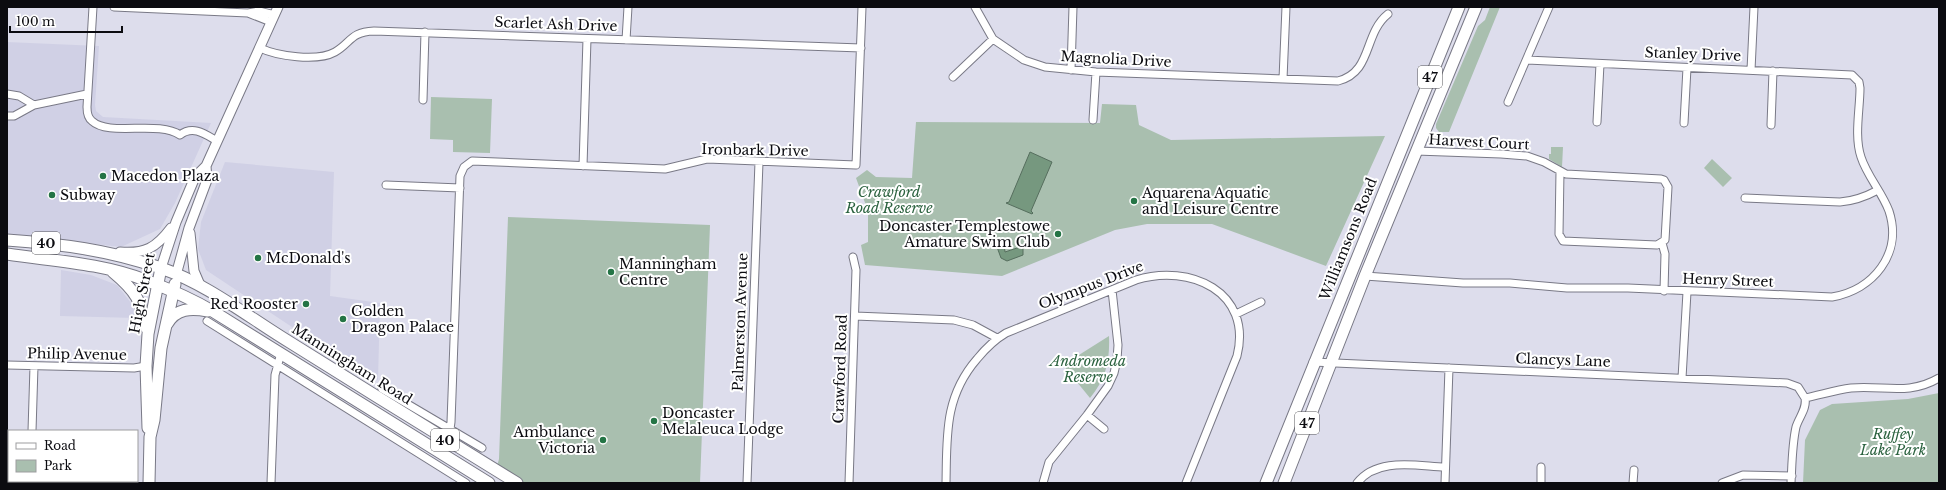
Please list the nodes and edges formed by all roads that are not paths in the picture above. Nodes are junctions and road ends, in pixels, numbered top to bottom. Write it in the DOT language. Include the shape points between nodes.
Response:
graph roads {
  1 [pos="93,7"];
  2 [pos="114,7"];
  3 [pos="628,7"];
  4 [pos="862,7"];
  5 [pos="975,7"];
  6 [pos="1073,7"];
  7 [pos="1286,7"];
  8 [pos="1459,7"];
  9 [pos="1476,7"];
  10 [pos="1549,7"];
  11 [pos="1754,7"];
  12 [pos="1388,14"];
  13 [pos="275,15"];
  14 [pos="425,32"];
  15 [pos="587,39"];
  16 [pos="993,39"];
  17 [pos="626,40"];
  18 [pos="260,48"];
  19 [pos="861,48"];
  20 [pos="1527,60"];
  21 [pos="1600,64"];
  22 [pos="1687,68"];
  23 [pos="1071,70"];
  24 [pos="1751,70"];
  25 [pos="1773,71"];
  26 [pos="1096,72"];
  27 [pos="953,77"];
  28 [pos="1856,78"];
  29 [pos="1283,79"];
  30 [pos="7,94"];
  31 [pos="87,94"];
  32 [pos="19,96"];
  33 [pos="423,100"];
  34 [pos="1508,102"];
  35 [pos="34,105"];
  36 [pos="20,113"];
  37 [pos="7,116"];
  38 [pos="1093,120"];
  39 [pos="1598,122"];
  40 [pos="1684,123"];
  41 [pos="1771,124"];
  42 [pos="217,141"];
  43 [pos="1401,148"];
  44 [pos="1416,151"];
  45 [pos="759,162"];
  46 [pos="206,166"];
  47 [pos="583,166"];
  48 [pos="1560,172"];
  49 [pos="386,185"];
  50 [pos="460,188"];
  51 [pos="1878,190"];
  52 [pos="1745,198"];
  53 [pos="176,222"];
  54 [pos="189,228"];
  55 [pos="7,240"];
  56 [pos="1662,243"];
  57 [pos="105,251"];
  58 [pos="7,254"];
  59 [pos="852,257"];
  60 [pos="161,268"];
  61 [pos="110,270"];
  62 [pos="176,275"];
  63 [pos="1365,276"];
  64 [pos="157,285"];
  65 [pos="200,285"];
  66 [pos="1112,290"];
  67 [pos="1664,290"];
  68 [pos="174,291"];
  69 [pos="1687,292"];
  70 [pos="1262,302"];
  71 [pos="214,312"];
  72 [pos="1236,314"];
  73 [pos="855,316"];
  74 [pos="207,321"];
  75 [pos="164,330"];
  76 [pos="148,334"];
  77 [pos="997,338"];
  78 [pos="281,353"];
  79 [pos="1314,362"];
  80 [pos="1330,363"];
  81 [pos="7,365"];
  82 [pos="277,365"];
  83 [pos="34,366"];
  84 [pos="146,366"];
  85 [pos="1449,368"];
  86 [pos="1682,378"];
  87 [pos="1939,378"];
  88 [pos="382,388"];
  89 [pos="1805,398"];
  90 [pos="1087,414"];
  91 [pos="1104,429"];
  92 [pos="32,430"];
  93 [pos="448,435"];
  94 [pos="150,437"];
  95 [pos="482,448"];
  96 [pos="440,452"];
  97 [pos="1445,467"];
  98 [pos="1541,467"];
  99 [pos="1634,470"];
  100 [pos="1792,479"];
  101 [pos="149,483"];
  102 [pos="271,483"];
  103 [pos="466,483"];
  104 [pos="489,483"];
  105 [pos="517,483"];
  106 [pos="747,483"];
  107 [pos="849,483"];
  108 [pos="946,483"];
  109 [pos="1043,483"];
  110 [pos="1186,483"];
  111 [pos="1266,483"];
  112 [pos="1284,483"];
  113 [pos="1358,483"];
  114 [pos="1445,483"];
  115 [pos="1541,483"];
  116 [pos="1633,483"];
  117 [pos="1722,483"];
  1 -- 31 [label="street"];
  2 -- 13 [label="street"];
  3 -- 17 [label="street"];
  4 -- 19 [label="street, Ironbark Drive"];
  5 -- 16 [label="street, Magnolia Drive"];
  6 -- 23 [label="street"];
  7 -- 29 [label="street"];
  8 -- 43 [label="main road, Williamsons Road / 47"];
  9 -- 44 [label="main road, Williamsons Road / 47"];
  10 -- 20 [label="street"];
  11 -- 24 [label="street"];
  12 -- 29 [label="street, Magnolia Drive" via="1380,20 1362,62 1348,78 1338,81"];
  13 -- 18 [label="main road, High Street"];
  14 -- 15 [label="street, Scarlet Ash Drive"];
  14 -- 18 [label="street, Scarlet Ash Drive" via="366,31 349,39 335,52 322,56 276,55"];
  14 -- 33 [label="street"];
  15 -- 17 [label="street, Scarlet Ash Drive"];
  15 -- 47 [label="street"];
  16 -- 23 [label="street, Magnolia Drive" via="1024,60 1045,67"];
  16 -- 27 [label="street"];
  17 -- 19 [label="street, Scarlet Ash Drive"];
  18 -- 42 [label="main road, High Street"];
  19 -- 45 [label="street, Ironbark Drive" via="856,165"];
  20 -- 21 [label="street, Stanley Drive"];
  20 -- 34 [label="street"];
  21 -- 22 [label="street, Stanley Drive"];
  21 -- 39 [label="street"];
  22 -- 24 [label="street, Stanley Drive"];
  22 -- 40 [label="street"];
  23 -- 26 [label="street, Magnolia Drive"];
  24 -- 25 [label="street, Stanley Drive"];
  25 -- 28 [label="street, Stanley Drive" via="1846,74"];
  25 -- 41 [label="street"];
  26 -- 29 [label="street, Magnolia Drive"];
  26 -- 38 [label="street"];
  28 -- 51 [label="street, Henry Street" via="1860,88 1858,140 1861,157"];
  30 -- 32 [label="street"];
  31 -- 35 [label="street"];
  31 -- 42 [label="street" via="87,113 92,122 104,127 169,130 180,135 194,130"];
  32 -- 35 [label="street"];
  32 -- 36 [label="street"];
  35 -- 36 [label="street"];
  36 -- 37 [label="street"];
  42 -- 46 [label="main road, High Street"];
  43 -- 44 [label="main road"];
  43 -- 79 [label="main road, Williamsons Road / 47"];
  44 -- 48 [label="street, Harvest Court" via="1530,157"];
  44 -- 63 [label="main road, Williamsons Road / 47"];
  45 -- 47 [label="street, Ironbark Drive" via="707,159 665,169"];
  45 -- 106 [label="street, Palmerston Avenue"];
  46 -- 53 [label="main road, High Street" via="195,177"];
  46 -- 54 [label="main road, High Street" via="207,180"];
  47 -- 50 [label="street, Ironbark Drive" via="472,161 464,167 460,176"];
  48 -- 56 [label="street" via="1560,238 1564,241 1657,245"];
  48 -- 56 [label="street, Harvest Court" via="1572,175 1664,180 1668,186 1666,236"];
  49 -- 50 [label="street"];
  50 -- 93 [label="street"];
  51 -- 52 [label="street" via="1866,197 1840,202"];
  51 -- 69 [label="street, Henry Street" via="1889,212 1891,244 1883,265 1868,283 1855,291 1832,297"];
  53 -- 57 [label="main road" via="163,239 147,250 137,253"];
  53 -- 60 [label="main road, High Street"];
  54 -- 62 [label="main road, High Street"];
  54 -- 65 [label="main road" via="194,271"];
  55 -- 57 [label="main road, Manningham Road / 40"];
  56 -- 67 [label="street, Harvest Court" via="1665,254"];
  57 -- 60 [label="main road, Manningham Road / 40"];
  58 -- 61 [label="main road, Manningham Road / 40"];
  59 -- 73 [label="street, Crawford Road" via="856,270"];
  60 -- 62 [label="main road, Manningham Road / 40"];
  60 -- 64 [label="main road, High Street"];
  61 -- 64 [label="main road, Manningham Road / 40"];
  61 -- 76 [label="main road" via="135,293 142,307"];
  62 -- 65 [label="main road, Manningham Road / 40"];
  62 -- 68 [label="main road, High Street"];
  63 -- 67 [label="street, Henry Street" via="1567,288"];
  63 -- 80 [label="main road, Williamsons Road / 47"];
  64 -- 68 [label="main road, Manningham Road / 40"];
  64 -- 76 [label="main road, High Street"];
  65 -- 93 [label="main road, Manningham Road / 40"];
  66 -- 72 [label="street, Olympus Drive" via="1148,276 1181,275 1210,285"];
  66 -- 77 [label="street, Olympus Drive"];
  66 -- 90 [label="street" via="1118,360 1108,386"];
  67 -- 69 [label="street, Henry Street"];
  68 -- 71 [label="main road, Manningham Road / 40"];
  68 -- 75 [label="main road, High Street"];
  69 -- 86 [label="street"];
  70 -- 72 [label="street"];
  71 -- 75 [label="main road" via="182,310 173,316"];
  71 -- 78 [label="main road, Manningham Road / 40"];
  72 -- 110 [label="street, Olympus Drive" via="1240,336 1237,356"];
  73 -- 77 [label="street" via="954,320 973,325"];
  73 -- 107 [label="street, Crawford Road"];
  74 -- 82 [label="street"];
  75 -- 94 [label="main road, High Street"];
  76 -- 84 [label="main road, High Street"];
  77 -- 108 [label="street, Olympus Drive" via="967,371 955,395 948,420"];
  78 -- 82 [label="street"];
  78 -- 96 [label="main road, Manningham Road / 40"];
  79 -- 80 [label="street, Clancys Lane"];
  79 -- 111 [label="main road, Williamsons Road / 47"];
  80 -- 85 [label="street, Clancys Lane"];
  80 -- 112 [label="main road, Williamsons Road / 47"];
  81 -- 83 [label="street, Philip Avenue"];
  82 -- 102 [label="street"];
  82 -- 103 [label="street"];
  83 -- 84 [label="street, Philip Avenue"];
  83 -- 92 [label="street"];
  84 -- 94 [label="main road, High Street" via="147,420"];
  85 -- 86 [label="street, Clancys Lane"];
  85 -- 97 [label="street"];
  86 -- 89 [label="street, Clancys Lane" via="1787,383 1798,387"];
  87 -- 89 [label="street" via="1927,385 1911,389 1851,388"];
  88 -- 93 [label="street, Manningham Road"];
  89 -- 100 [label="street" via="1805,406 1796,427"];
  90 -- 91 [label="street"];
  90 -- 109 [label="street" via="1048,462"];
  93 -- 95 [label="street, Manningham Road"];
  93 -- 96 [label="street"];
  93 -- 105 [label="main road, Manningham Road / 40"];
  94 -- 101 [label="main road, High Street"];
  96 -- 104 [label="main road, Manningham Road / 40"];
  97 -- 113 [label="street" via="1378,467 1367,473"];
  97 -- 114 [label="street"];
  98 -- 115 [label="street"];
  99 -- 116 [label="street"];
  100 -- 117 [label="street" via="1743,475"];
}
